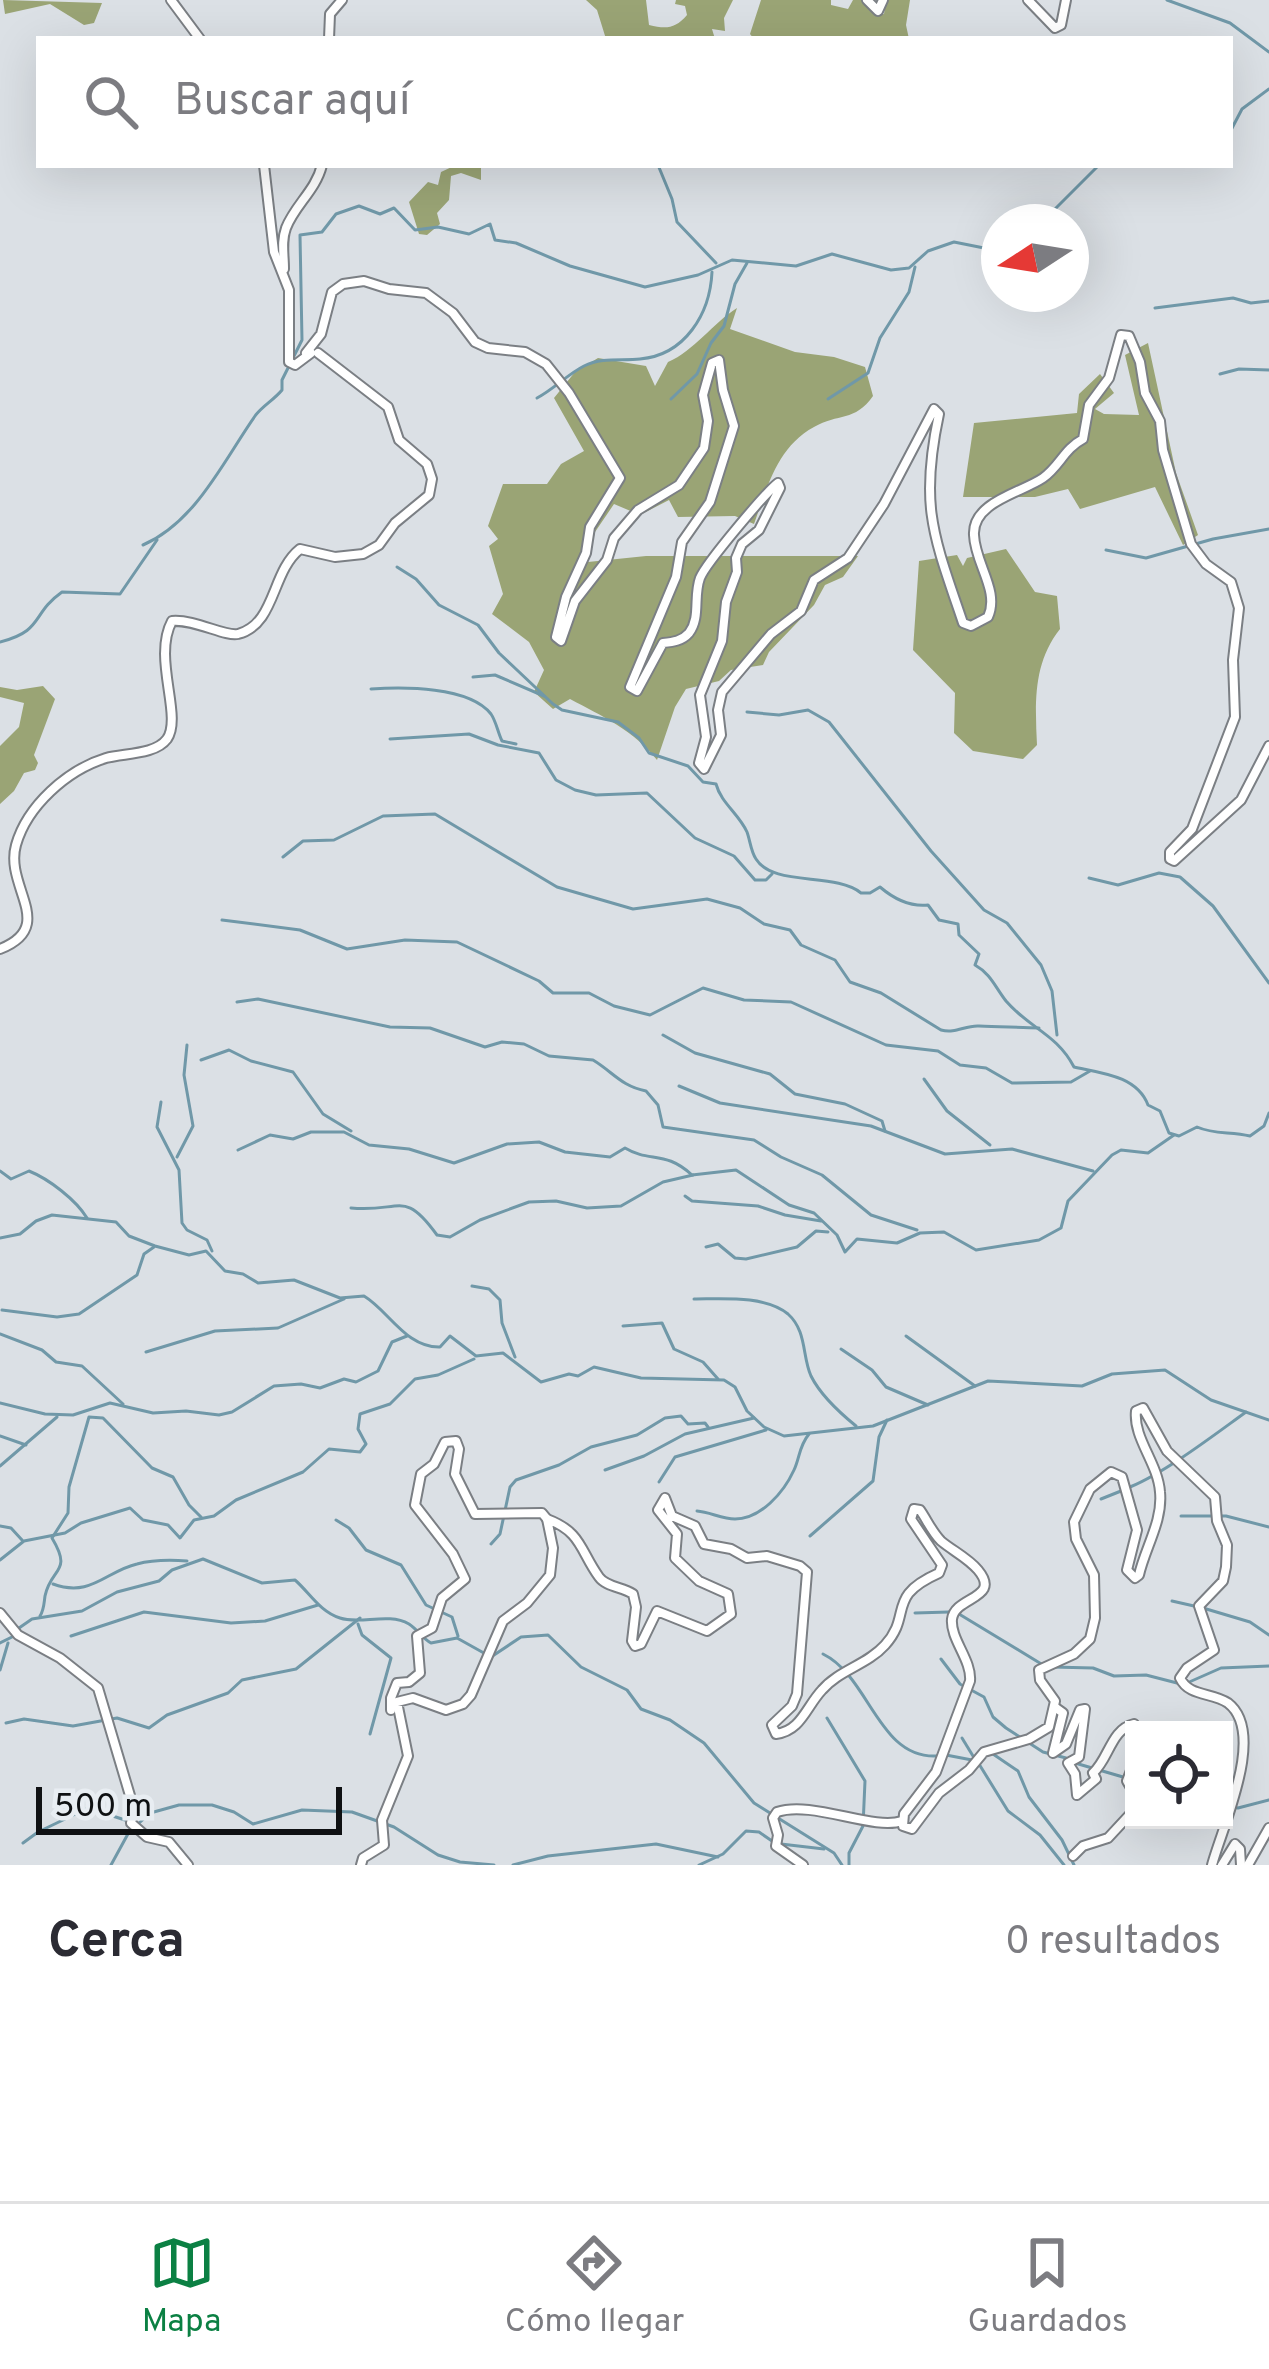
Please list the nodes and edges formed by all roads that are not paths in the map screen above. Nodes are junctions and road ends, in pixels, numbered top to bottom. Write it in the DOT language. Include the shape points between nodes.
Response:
graph roads {
  1 [pos="171,0"];
  2 [pos="342,0"];
  3 [pos="867,0"];
  4 [pos="883,0"];
  5 [pos="1028,0"];
  6 [pos="1066,0"];
  7 [pos="198,36"];
  8 [pos="329,36"];
  9 [pos="264,168"];
  10 [pos="321,168"];
  11 [pos="285,276"];
  12 [pos="320,335"];
  13 [pos="306,353"];
  14 [pos="319,353"];
  15 [pos="1269,746"];
  16 [pos="15,899"];
  17 [pos="26,907"];
  18 [pos="0,949"];
  19 [pos="547,1519"];
  20 [pos="0,1613"];
  21 [pos="1055,1707"];
  22 [pos="1125,1727"];
  23 [pos="403,1733"];
  24 [pos="1125,1820"];
  25 [pos="902,1821"];
  26 [pos="1269,1828"];
  27 [pos="1073,1856"];
  28 [pos="188,1865"];
  29 [pos="361,1865"];
  30 [pos="803,1865"];
  31 [pos="1212,1865"];
  32 [pos="1222,1865"];
  33 [pos="1244,1865"];
  1 -- 7 [label="street"];
  2 -- 8 [label="street" via="330,14"];
  3 -- 4 [label="street" via="878,11"];
  5 -- 6 [label="street" via="1054,28"];
  9 -- 11 [label="street" via="274,252"];
  10 -- 11 [label="street" via="287,225"];
  11 -- 13 [label="street" via="289,362"];
  12 -- 13 [label="street"];
  12 -- 14 [label="street"];
  12 -- 15 [label="street" via="332,292 364,281 426,293 480,345 525,352 556,375 620,478 590,526 561,641 614,538 638,510 680,485 704,448 703,395 719,360 734,425 730,440 705,514 682,542 676,577 630,687 637,691 663,643 687,635 705,568 778,483 759,530 739,549 722,641 700,695 704,769 722,735 722,692 801,611 814,580 848,558 934,409 929,497 938,555 963,623 988,617 992,595 974,535 979,517 1041,479 1083,439 1090,400 1109,378 1119,338 1129,336 1191,544 1231,582 1239,608 1235,718 1192,829 1170,860 1240,800"];
  13 -- 14 [label="street"];
  14 -- 17 [label="street" via="388,407 400,440 427,464 429,495 363,554 300,549 282,568 268,609 244,632 170,623 169,735 157,747 99,760 41,799 14,849"];
  16 -- 17 [label="street"];
  17 -- 18 [label="street" via="24,935"];
  19 -- 23 [label="street" via="550,1575 503,1621 471,1695 446,1710 400,1699"];
  19 -- 23 [label="street" via="475,1514 455,1474 455,1442 445,1442 421,1474 415,1505 465,1579 442,1598 428,1634 417,1636 420,1673 393,1689 392,1715"];
  19 -- 25 [label="street" via="584,1546 604,1582 634,1594 635,1646 657,1612 707,1630 733,1607 728,1594 675,1558 678,1537 659,1515 662,1499 704,1544 805,1568 797,1694 772,1725 780,1735 830,1681 888,1642 914,1584 941,1569 911,1519 920,1510 985,1586 953,1616 970,1682 936,1772"];
  20 -- 28 [label="street" via="18,1635 94,1682 134,1809 131,1823 170,1842"];
  21 -- 22 [label="street" via="1063,1721 1053,1753 1084,1709 1079,1757 1068,1763 1077,1795 1096,1779"];
  21 -- 25 [label="street" via="1043,1732 984,1752 916,1826 906,1829"];
  21 -- 31 [label="street" via="1040,1670 1082,1649 1094,1630 1094,1575 1075,1529 1083,1498 1107,1474 1122,1477 1138,1531 1126,1563 1135,1578 1154,1530 1160,1491 1136,1426 1143,1408 1167,1451 1215,1497 1227,1545 1223,1581 1199,1606 1214,1650 1180,1678 1188,1689 1226,1702 1245,1739"];
  23 -- 29 [label="street" via="408,1756 382,1820 384,1845"];
  24 -- 27 [label="street"];
  25 -- 30 [label="street" via="792,1807 777,1812 776,1846"];
  26 -- 33 [label="street"];
  32 -- 33 [label="street" via="1234,1844"];
}
